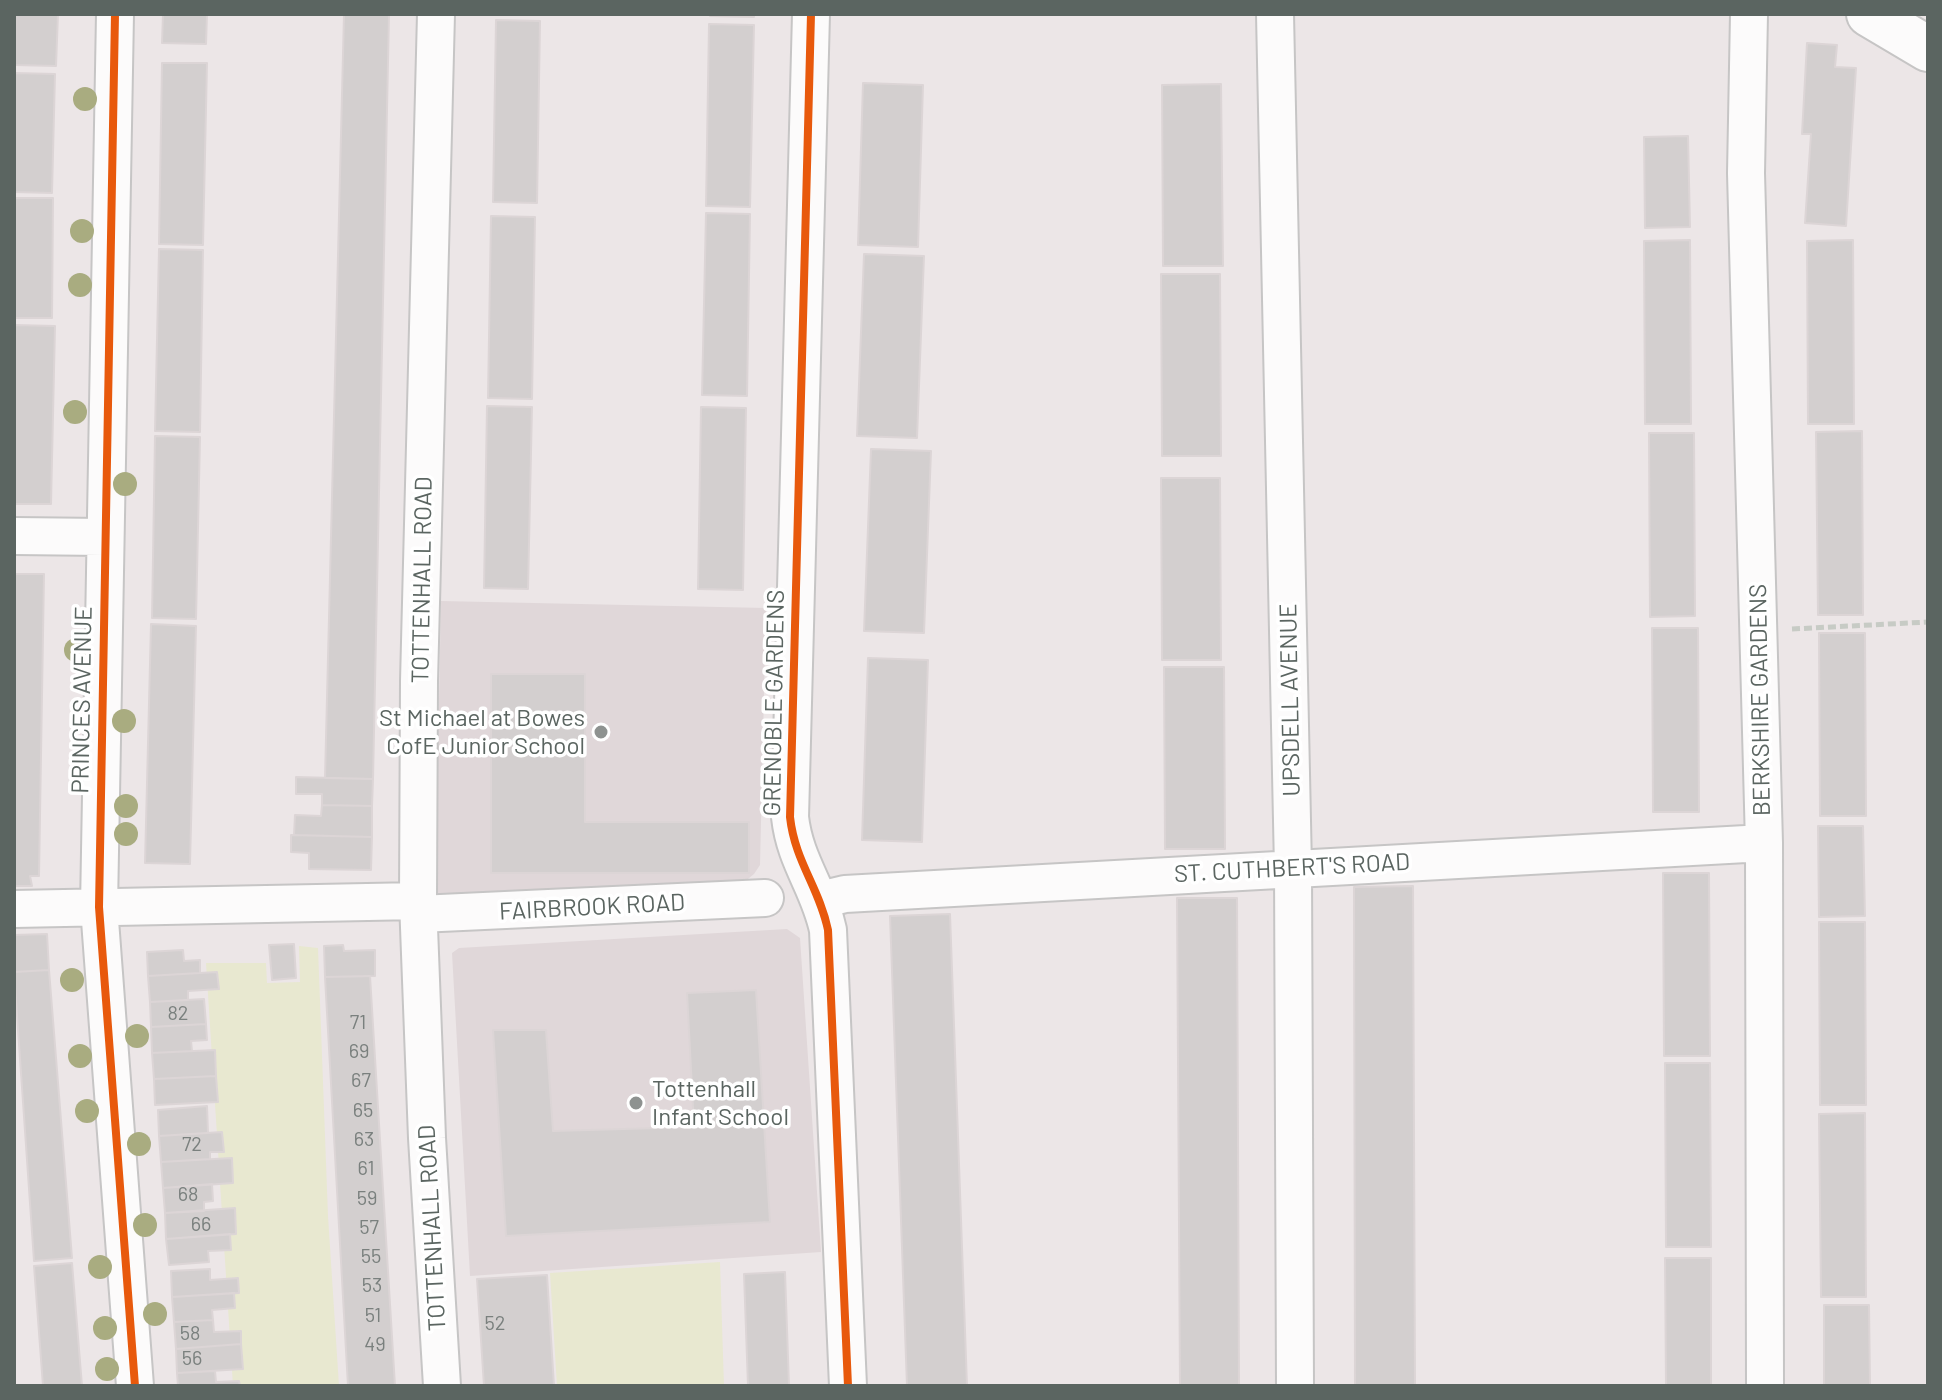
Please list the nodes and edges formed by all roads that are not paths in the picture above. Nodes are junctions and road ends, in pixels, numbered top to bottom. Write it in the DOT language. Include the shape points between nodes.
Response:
graph roads {
  1 [pos="115,14"];
  2 [pos="436,14"];
  3 [pos="811,14"];
  4 [pos="1275,14"];
  5 [pos="1749,14"];
  6 [pos="1869,14"];
  7 [pos="1928,49"];
  8 [pos="14,536"];
  9 [pos="104,537"];
  10 [pos="1764,843"];
  11 [pos="1293,868"];
  12 [pos="765,898"];
  13 [pos="820,900"];
  14 [pos="99,907"];
  15 [pos="418,908"];
  16 [pos="14,909"];
  17 [pos="135,1386"];
  18 [pos="442,1386"];
  19 [pos="848,1386"];
  20 [pos="1295,1386"];
  21 [pos="1765,1386"];
  1 -- 9 [label="street, PRINCES AVENUE"];
  2 -- 15 [label="street, TOTTENHALL ROAD"];
  3 -- 13 [label="street, GRENOBLE GARDENS" via="790,817 797,853"];
  4 -- 11 [label="street, UPSDELL AVENUE"];
  5 -- 10 [label="street, BERKSHIRE GARDENS" via="1746,173"];
  6 -- 7 [label="street"];
  8 -- 9 [label="street"];
  9 -- 14 [label="street, PRINCES AVENUE"];
  10 -- 11 [label="street, ST. CUTHBERT'S ROAD"];
  10 -- 21 [label="street, BERKSHIRE GARDENS"];
  11 -- 13 [label="street, ST. CUTHBERT'S ROAD" via="845,894"];
  11 -- 20 [label="street, UPSDELL AVENUE"];
  12 -- 15 [label="street, FAIRBROOK ROAD"];
  13 -- 19 [label="street, GRENOBLE GARDENS" via="830,947"];
  14 -- 15 [label="street, FAIRBROOK ROAD"];
  14 -- 16 [label="street, FAIRBROOK ROAD"];
  14 -- 17 [label="street, PRINCES AVENUE"];
  15 -- 18 [label="street, TOTTENHALL ROAD"];
}
